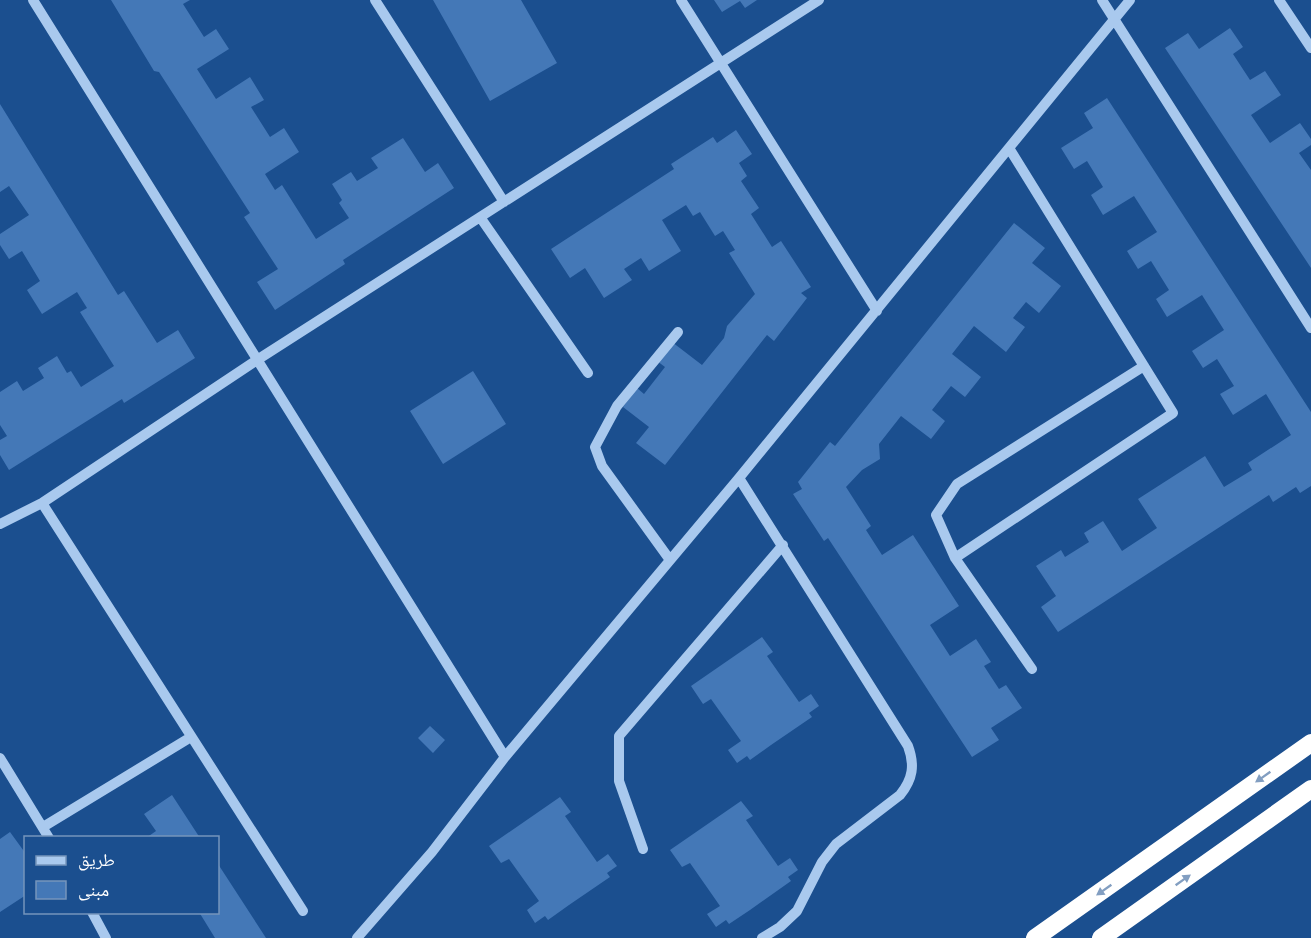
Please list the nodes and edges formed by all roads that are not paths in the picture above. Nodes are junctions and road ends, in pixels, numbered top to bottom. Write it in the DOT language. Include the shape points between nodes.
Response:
graph roads {
  1 [pos="33,0"];
  2 [pos="375,0"];
  3 [pos="681,0"];
  4 [pos="819,0"];
  5 [pos="1102,0"];
  6 [pos="1130,0"];
  7 [pos="1279,0"];
  8 [pos="1114,20"];
  9 [pos="1311,48"];
  10 [pos="722,62"];
  11 [pos="1010,148"];
  12 [pos="504,202"];
  13 [pos="480,217"];
  14 [pos="877,310"];
  15 [pos="1311,328"];
  16 [pos="678,332"];
  17 [pos="257,360"];
  18 [pos="1144,366"];
  19 [pos="588,373"];
  20 [pos="739,478"];
  21 [pos="42,503"];
  22 [pos="0,524"];
  23 [pos="783,545"];
  24 [pos="956,558"];
  25 [pos="670,560"];
  26 [pos="1032,669"];
  27 [pos="191,737"];
  28 [pos="1311,744"];
  29 [pos="505,757"];
  30 [pos="0,758"];
  31 [pos="1311,789"];
  32 [pos="43,827"];
  33 [pos="48,836"];
  34 [pos="643,849"];
  35 [pos="303,911"];
  36 [pos="93,914"];
  37 [pos="106,938"];
  38 [pos="357,938"];
  39 [pos="762,938"];
  40 [pos="1035,938"];
  41 [pos="1101,938"];
  1 -- 17 [label="street"];
  2 -- 12 [label="street"];
  3 -- 10 [label="street"];
  4 -- 10 [label="street"];
  5 -- 8 [label="street"];
  6 -- 8 [label="street"];
  7 -- 9 [label="street"];
  8 -- 11 [label="street"];
  8 -- 15 [label="street"];
  10 -- 12 [label="street"];
  10 -- 14 [label="street"];
  11 -- 14 [label="street"];
  11 -- 18 [label="street"];
  12 -- 13 [label="street"];
  13 -- 17 [label="street"];
  13 -- 19 [label="street"];
  14 -- 20 [label="street"];
  16 -- 25 [label="street" via="617,406 595,447 602,466"];
  17 -- 21 [label="street"];
  17 -- 29 [label="street"];
  18 -- 24 [label="street" via="957,484 936,514"];
  18 -- 24 [label="street" via="1173,413"];
  20 -- 23 [label="street"];
  20 -- 25 [label="street"];
  21 -- 22 [label="street"];
  21 -- 27 [label="street"];
  23 -- 34 [label="street" via="619,736 620,781"];
  23 -- 39 [label="street" via="908,746 913,766 900,795 836,844 822,862 797,911"];
  24 -- 26 [label="street"];
  25 -- 29 [label="street"];
  27 -- 32 [label="street"];
  27 -- 35 [label="street"];
  28 -- 40 [label="highway, one-way"];
  29 -- 38 [label="street" via="432,852"];
  30 -- 32 [label="street"];
  41 -- 31 [label="highway, one-way"];
  32 -- 33 [label="street"];
  36 -- 37 [label="street"];
}
